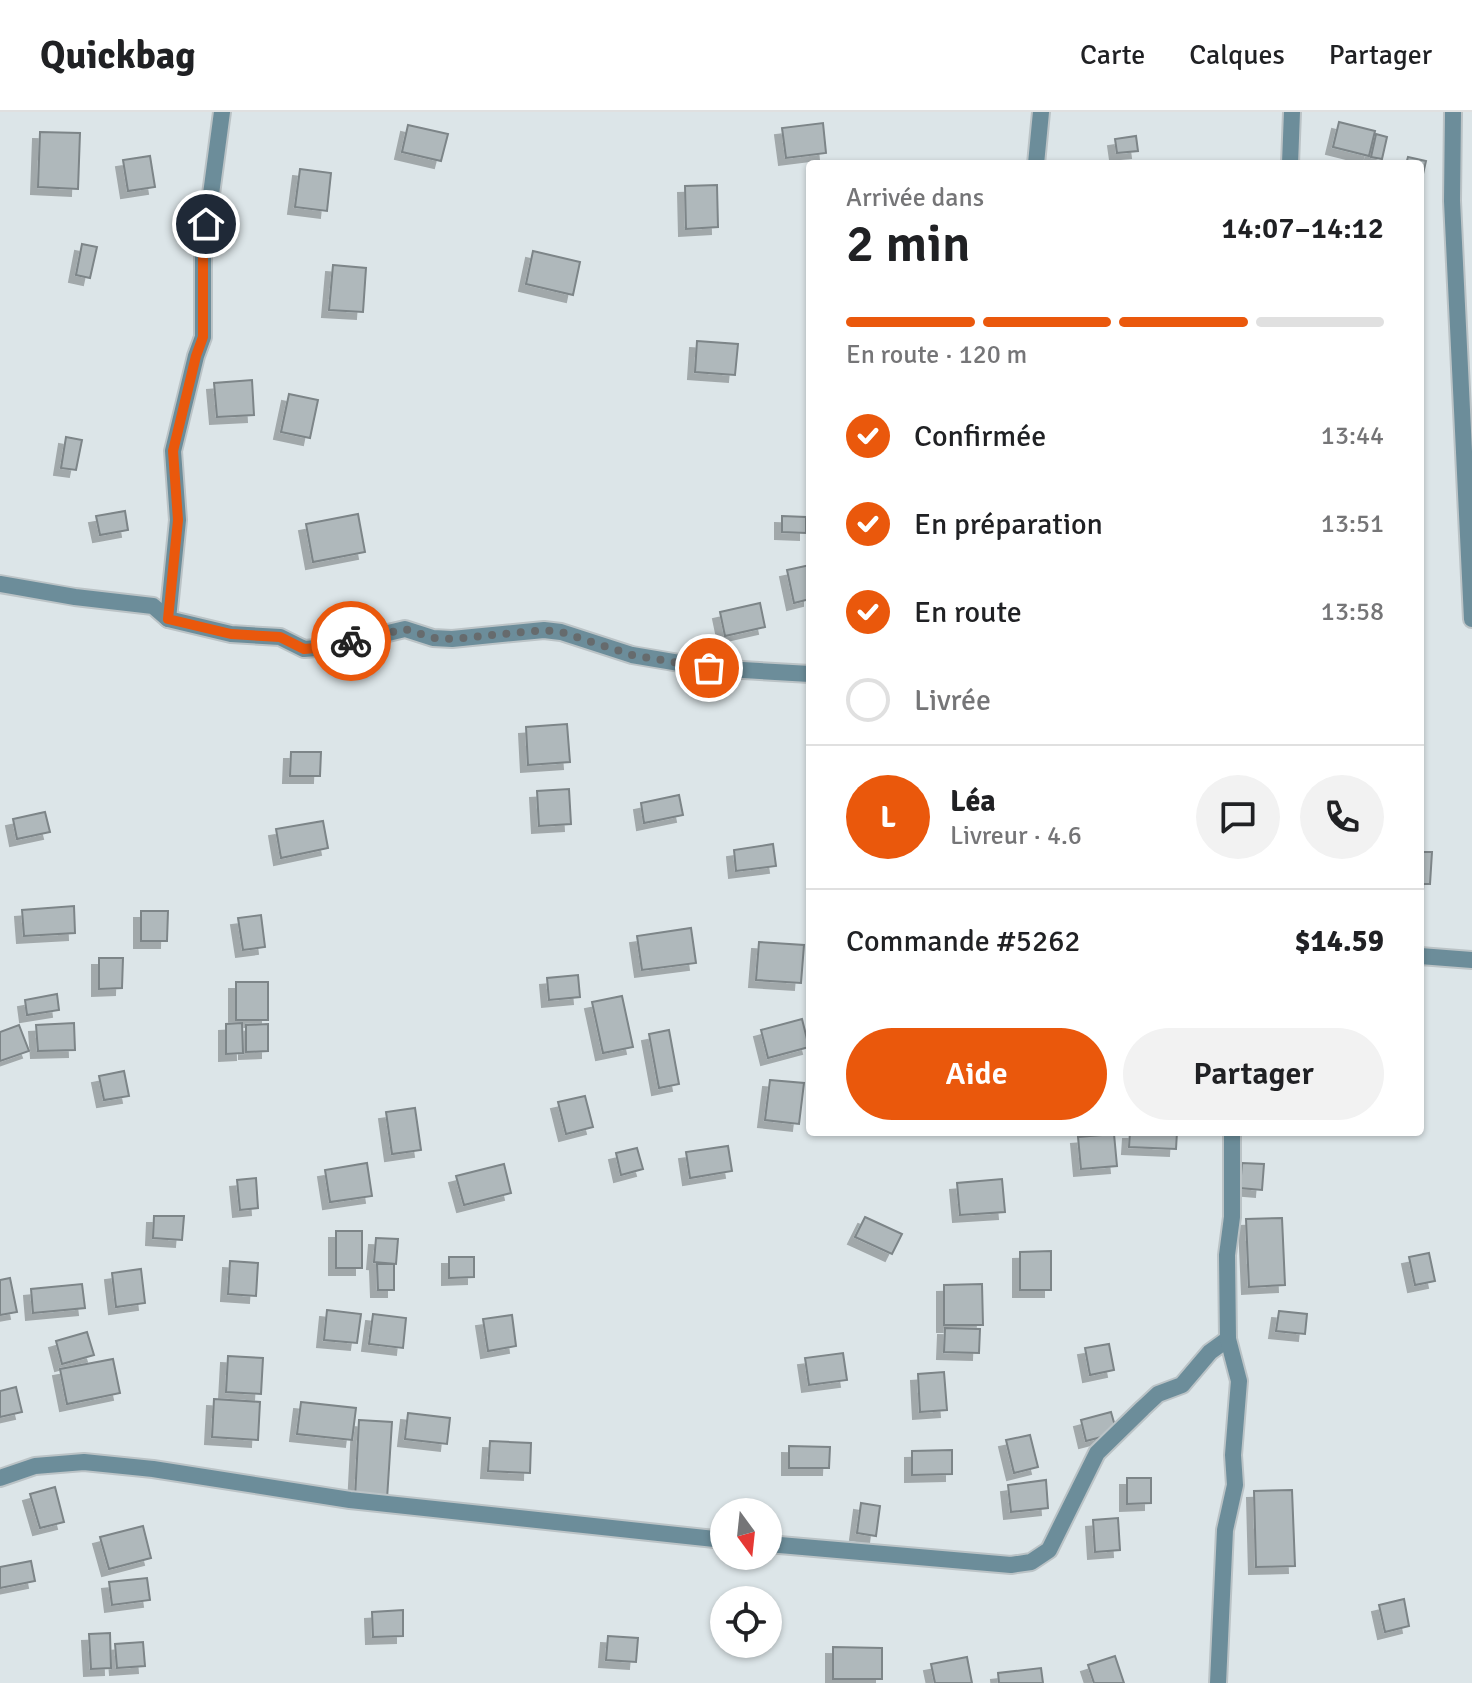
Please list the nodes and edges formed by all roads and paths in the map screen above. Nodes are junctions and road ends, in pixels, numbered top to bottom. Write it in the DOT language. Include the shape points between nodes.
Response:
graph roads {
  1 [pos="222,112"];
  2 [pos="1041,112"];
  3 [pos="1292,112"];
  4 [pos="1453,112"];
  5 [pos="1036,160"];
  6 [pos="1290,160"];
  7 [pos="0,584"];
  8 [pos="168,619"];
  9 [pos="1472,619"];
  10 [pos="806,674"];
  11 [pos="1424,956"];
  12 [pos="1472,960"];
  13 [pos="1232,1136"];
  14 [pos="1228,1339"];
  15 [pos="0,1478"];
  16 [pos="710,1539"];
  17 [pos="782,1545"];
  18 [pos="1218,1683"];
  1 -- 8 [label="street" via="203,254 203,337 173,451 178,520"];
  2 -- 5 [label="street"];
  3 -- 6 [label="street"];
  4 -- 9 [label="street" via="1452,201"];
  7 -- 8 [label="street" via="153,606"];
  8 -- 10 [label="street" via="231,634 280,637 304,649 405,629 452,639 544,630 632,655 709,668"];
  11 -- 12 [label="street"];
  13 -- 14 [label="street"];
  14 -- 17 [label="street" via="1182,1385 1158,1394 1097,1453 1049,1550 1031,1562 1011,1565"];
  14 -- 18 [label="street" via="1239,1381"];
  15 -- 16 [label="street" via="35,1466 84,1462 350,1500"];
}
